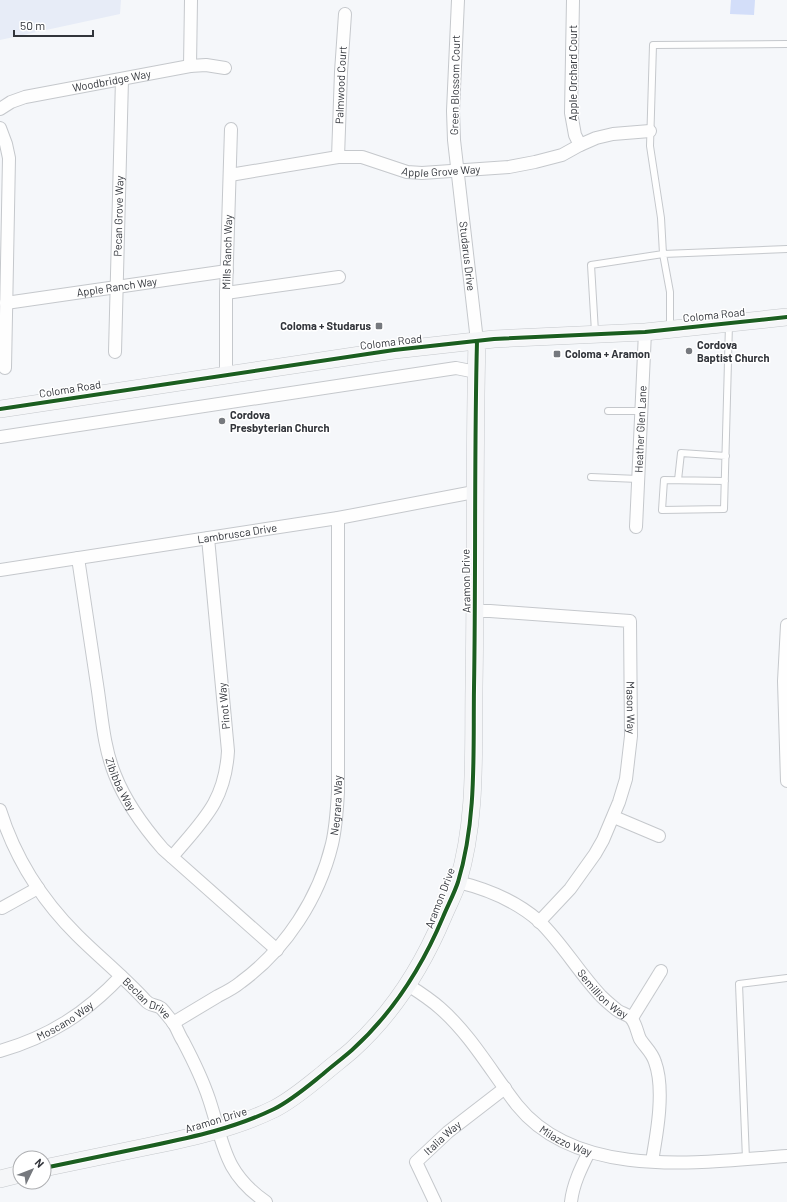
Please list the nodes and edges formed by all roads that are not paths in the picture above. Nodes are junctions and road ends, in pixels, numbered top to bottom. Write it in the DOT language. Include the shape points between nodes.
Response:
graph roads {
  1 [pos="191,0"];
  2 [pos="458,0"];
  3 [pos="573,0"];
  4 [pos="345,14"];
  5 [pos="787,44"];
  6 [pos="190,66"];
  7 [pos="225,68"];
  8 [pos="122,79"];
  9 [pos="0,109"];
  10 [pos="0,128"];
  11 [pos="231,129"];
  12 [pos="650,131"];
  13 [pos="580,145"];
  14 [pos="338,157"];
  15 [pos="458,170"];
  16 [pos="230,175"];
  17 [pos="787,249"];
  18 [pos="663,254"];
  19 [pos="227,270"];
  20 [pos="339,276"];
  21 [pos="117,287"];
  22 [pos="226,293"];
  23 [pos="6,303"];
  24 [pos="787,317"];
  25 [pos="729,323"];
  26 [pos="670,329"];
  27 [pos="645,332"];
  28 [pos="595,334"];
  29 [pos="477,341"];
  30 [pos="115,352"];
  31 [pos="5,368"];
  32 [pos="476,372"];
  33 [pos="226,375"];
  34 [pos="0,409"];
  35 [pos="608,411"];
  36 [pos="641,411"];
  37 [pos="0,436"];
  38 [pos="726,456"];
  39 [pos="591,477"];
  40 [pos="638,479"];
  41 [pos="678,480"];
  42 [pos="725,481"];
  43 [pos="474,492"];
  44 [pos="338,518"];
  45 [pos="636,527"];
  46 [pos="208,538"];
  47 [pos="78,558"];
  48 [pos="0,570"];
  49 [pos="475,611"];
  50 [pos="787,626"];
  51 [pos="787,781"];
  52 [pos="0,810"];
  53 [pos="614,817"];
  54 [pos="659,836"];
  55 [pos="172,857"];
  56 [pos="458,882"];
  57 [pos="38,888"];
  58 [pos="2,908"];
  59 [pos="539,922"];
  60 [pos="277,950"];
  61 [pos="661,971"];
  62 [pos="121,976"];
  63 [pos="787,978"];
  64 [pos="408,985"];
  65 [pos="632,1018"];
  66 [pos="173,1023"];
  67 [pos="0,1051"];
  68 [pos="505,1088"];
  69 [pos="217,1130"];
  70 [pos="589,1152"];
  71 [pos="787,1156"];
  72 [pos="746,1159"];
  73 [pos="652,1161"];
  74 [pos="52,1166"];
  75 [pos="12,1176"];
  76 [pos="0,1180"];
  77 [pos="266,1202"];
  78 [pos="435,1202"];
  79 [pos="571,1202"];
  1 -- 6 [label="street"];
  2 -- 15 [label="street, Green Blossom Court" via="453,111"];
  3 -- 13 [label="street, Apple Orchard Court" via="571,114 575,135"];
  4 -- 14 [label="street, Palmwood Court"];
  5 -- 12 [label="lane" via="652,45"];
  6 -- 7 [label="street, Woodbridge Way"];
  6 -- 8 [label="street, Woodbridge Way"];
  8 -- 9 [label="street, Woodbridge Way" via="25,97"];
  8 -- 21 [label="street, Pecan Grove Way"];
  10 -- 23 [label="street" via="9,158"];
  11 -- 16 [label="street, Mills Ranch Way"];
  12 -- 13 [label="street, Apple Grove Way" via="612,134"];
  12 -- 18 [label="lane"];
  13 -- 15 [label="street, Apple Grove Way" via="562,154 535,162 509,167"];
  14 -- 15 [label="street, Apple Grove Way" via="362,157 407,172"];
  14 -- 16 [label="street, Apple Grove Way"];
  15 -- 29 [label="street, Studarus Drive"];
  16 -- 19 [label="street, Mills Ranch Way"];
  17 -- 18 [label="lane"];
  18 -- 26 [label="lane" via="670,292"];
  18 -- 28 [label="lane" via="591,265"];
  19 -- 21 [label="street, Apple Ranch Way"];
  19 -- 22 [label="street, Mills Ranch Way"];
  20 -- 22 [label="street"];
  21 -- 23 [label="street, Apple Ranch Way"];
  21 -- 30 [label="street, Pecan Grove Way"];
  22 -- 33 [label="street, Mills Ranch Way"];
  23 -- 31 [label="street"];
  24 -- 25 [label="street, Coloma Road"];
  25 -- 26 [label="street, Coloma Road"];
  25 -- 38 [label="lane"];
  26 -- 27 [label="street, Coloma Road"];
  27 -- 28 [label="street, Coloma Road"];
  27 -- 36 [label="street, Heather Glen Lane"];
  28 -- 29 [label="street, Coloma Road"];
  29 -- 32 [label="street, Aramon Drive"];
  29 -- 33 [label="street, Coloma Road" via="394,350"];
  32 -- 37 [label="street" via="456,368"];
  32 -- 43 [label="street, Aramon Drive"];
  33 -- 34 [label="street, Coloma Road"];
  35 -- 36 [label="lane"];
  36 -- 40 [label="street, Heather Glen Lane"];
  38 -- 41 [label="lane" via="682,453"];
  38 -- 42 [label="lane"];
  39 -- 40 [label="lane"];
  40 -- 45 [label="street, Heather Glen Lane"];
  41 -- 42 [label="lane"];
  41 -- 42 [label="lane" via="664,480 662,510 724,509"];
  43 -- 44 [label="street, Lambrusca Drive"];
  43 -- 49 [label="street, Aramon Drive"];
  44 -- 46 [label="street, Lambrusca Drive"];
  44 -- 60 [label="street, Negrara Way" via="336,819 332,844 314,894 299,921"];
  46 -- 47 [label="street, Lambrusca Drive"];
  46 -- 55 [label="street, Pinot Way" via="228,751 227,766 219,794 209,814"];
  47 -- 48 [label="street, Lambrusca Drive"];
  47 -- 55 [label="street, Zibibba Way" via="111,764 135,814"];
  49 -- 53 [label="street, Mason Way" via="630,621 630,754 626,778"];
  49 -- 56 [label="street, Aramon Drive" via="471,824"];
  50 -- 51 [label="street" via="784,681"];
  52 -- 57 [label="street, Beclan Drive" via="16,851"];
  53 -- 54 [label="street"];
  53 -- 59 [label="street, Mason Way" via="595,854 574,883"];
  55 -- 60 [label="street, Zibibba Way"];
  56 -- 59 [label="street, Semillion Way" via="497,894"];
  56 -- 64 [label="street, Aramon Drive" via="435,937"];
  57 -- 58 [label="street"];
  57 -- 62 [label="street, Beclan Drive" via="54,911"];
  59 -- 65 [label="street, Semillion Way" via="602,997 617,1010"];
  60 -- 66 [label="street, Negrara Way" via="240,983"];
  61 -- 65 [label="street"];
  62 -- 66 [label="street, Beclan Drive" via="149,1005 160,1008"];
  62 -- 67 [label="street, Moscano Way" via="74,1018 30,1041"];
  63 -- 72 [label="lane" via="739,984"];
  64 -- 68 [label="street, Milazzo Way" via="453,1021"];
  64 -- 69 [label="street, Aramon Drive" via="370,1032 309,1085 278,1107"];
  65 -- 73 [label="street, Semillion Way" via="657,1067 659,1104"];
  66 -- 69 [label="street, Beclan Drive" via="198,1071"];
  68 -- 70 [label="street, Milazzo Way" via="528,1117 541,1127 561,1140"];
  68 -- 78 [label="street, Italia Way" via="448,1132 416,1162"];
  69 -- 74 [label="street, Aramon Drive"];
  69 -- 77 [label="street, Beclan Drive" via="234,1172 254,1194"];
  70 -- 73 [label="street, Milazzo Way"];
  70 -- 79 [label="street" via="577,1177"];
  71 -- 72 [label="street, Milazzo Way"];
  72 -- 73 [label="street, Milazzo Way" via="691,1163"];
  75 -- 76 [label="street"];
}
